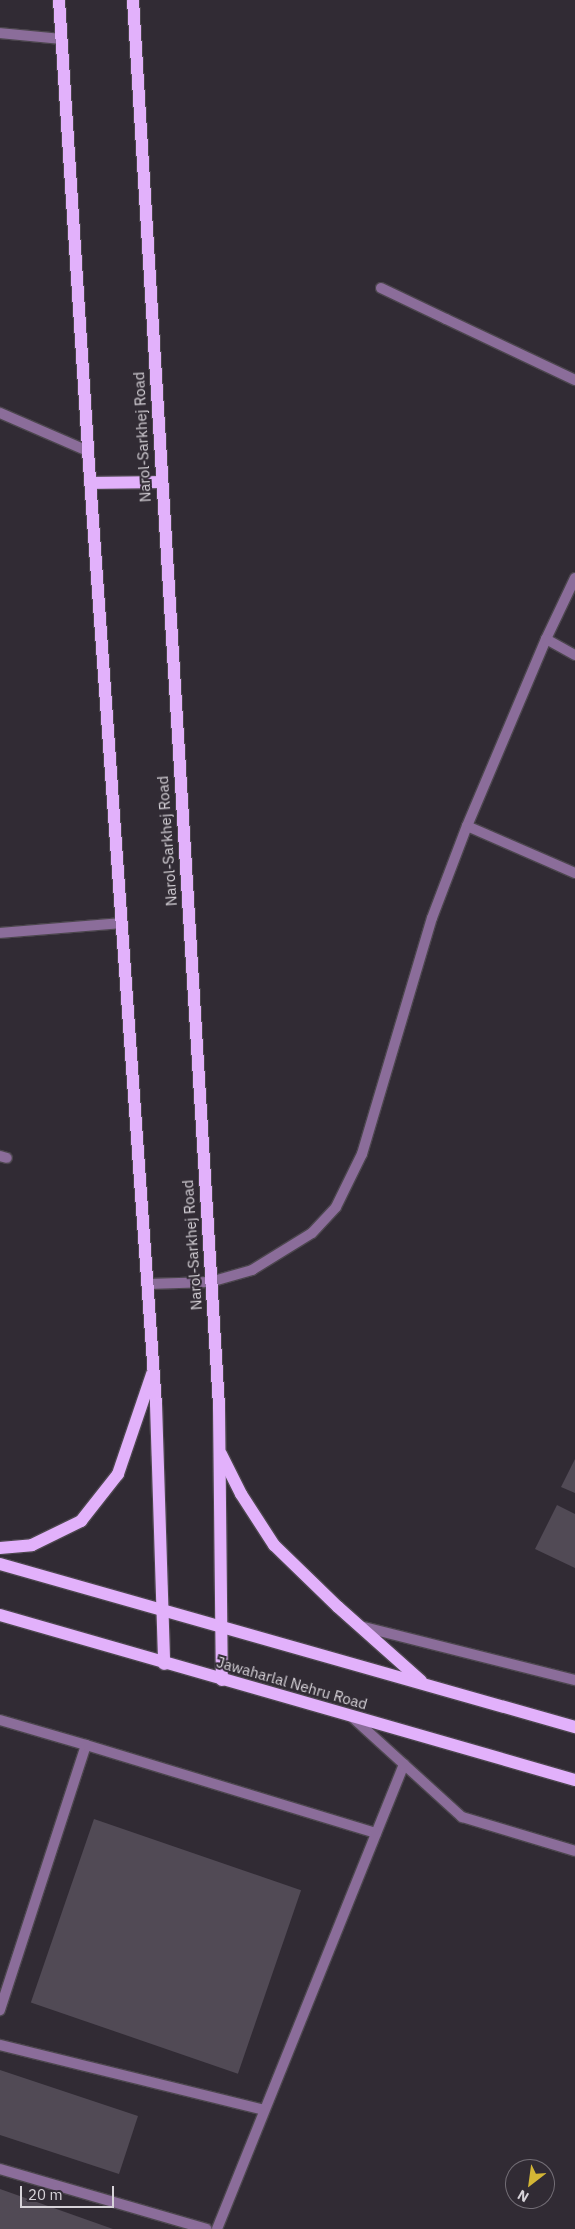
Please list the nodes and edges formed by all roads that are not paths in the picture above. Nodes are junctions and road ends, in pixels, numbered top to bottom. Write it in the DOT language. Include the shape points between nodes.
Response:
graph roads {
  1 [pos="60,0"];
  2 [pos="133,0"];
  3 [pos="0,33"];
  4 [pos="62,39"];
  5 [pos="381,288"];
  6 [pos="575,380"];
  7 [pos="0,413"];
  8 [pos="88,451"];
  9 [pos="161,482"];
  10 [pos="90,483"];
  11 [pos="575,578"];
  12 [pos="546,639"];
  13 [pos="575,654"];
  14 [pos="467,826"];
  15 [pos="575,873"];
  16 [pos="121,923"];
  17 [pos="0,933"];
  18 [pos="210,1282"];
  19 [pos="148,1284"];
  20 [pos="154,1368"];
  21 [pos="219,1450"];
  22 [pos="0,1548"];
  23 [pos="0,1564"];
  24 [pos="163,1612"];
  25 [pos="0,1615"];
  26 [pos="360,1626"];
  27 [pos="222,1628"];
  28 [pos="164,1664"];
  29 [pos="222,1680"];
  30 [pos="575,1680"];
  31 [pos="422,1682"];
  32 [pos="352,1717"];
  33 [pos="0,1720"];
  34 [pos="575,1727"];
  35 [pos="86,1745"];
  36 [pos="404,1764"];
  37 [pos="575,1780"];
  38 [pos="376,1833"];
  39 [pos="575,1851"];
  40 [pos="0,2010"];
  41 [pos="0,2045"];
  42 [pos="264,2110"];
  43 [pos="0,2169"];
  44 [pos="206,2229"];
  45 [pos="217,2229"];
  1 -- 4 [label="main road"];
  2 -- 9 [label="main road, Narol-Sarkhej Road"];
  3 -- 4 [label="street"];
  4 -- 8 [label="main road"];
  5 -- 6 [label="street"];
  7 -- 8 [label="street"];
  8 -- 10 [label="main road"];
  9 -- 10 [label="main road"];
  9 -- 18 [label="main road, Narol-Sarkhej Road"];
  10 -- 16 [label="main road"];
  11 -- 12 [label="street"];
  12 -- 13 [label="street"];
  12 -- 14 [label="street"];
  14 -- 15 [label="street"];
  14 -- 18 [label="street" via="432,918 362,1154 336,1207 312,1233 269,1260 252,1270"];
  16 -- 17 [label="street"];
  16 -- 19 [label="main road"];
  18 -- 19 [label="street"];
  18 -- 21 [label="main road, Narol-Sarkhej Road"];
  19 -- 20 [label="main road"];
  20 -- 22 [label="main road" via="118,1474 81,1521 32,1545"];
  20 -- 24 [label="main road"];
  21 -- 26 [label="main road" via="241,1494 274,1544"];
  21 -- 27 [label="main road, Narol-Sarkhej Road"];
  23 -- 24 [label="main road"];
  24 -- 27 [label="main road"];
  24 -- 28 [label="main road"];
  25 -- 28 [label="main road, Jawaharlal Nehru Road"];
  26 -- 30 [label="street"];
  26 -- 31 [label="main road"];
  27 -- 29 [label="main road, Narol-Sarkhej Road"];
  27 -- 31 [label="main road"];
  28 -- 29 [label="main road, Jawaharlal Nehru Road"];
  29 -- 32 [label="main road, Jawaharlal Nehru Road"];
  31 -- 34 [label="main road"];
  32 -- 36 [label="street"];
  32 -- 37 [label="main road, Jawaharlal Nehru Road"];
  33 -- 35 [label="street"];
  35 -- 38 [label="street"];
  35 -- 40 [label="street"];
  36 -- 38 [label="street"];
  36 -- 39 [label="street" via="462,1817"];
  38 -- 42 [label="street"];
  41 -- 42 [label="street"];
  42 -- 45 [label="street"];
  43 -- 44 [label="street"];
}
